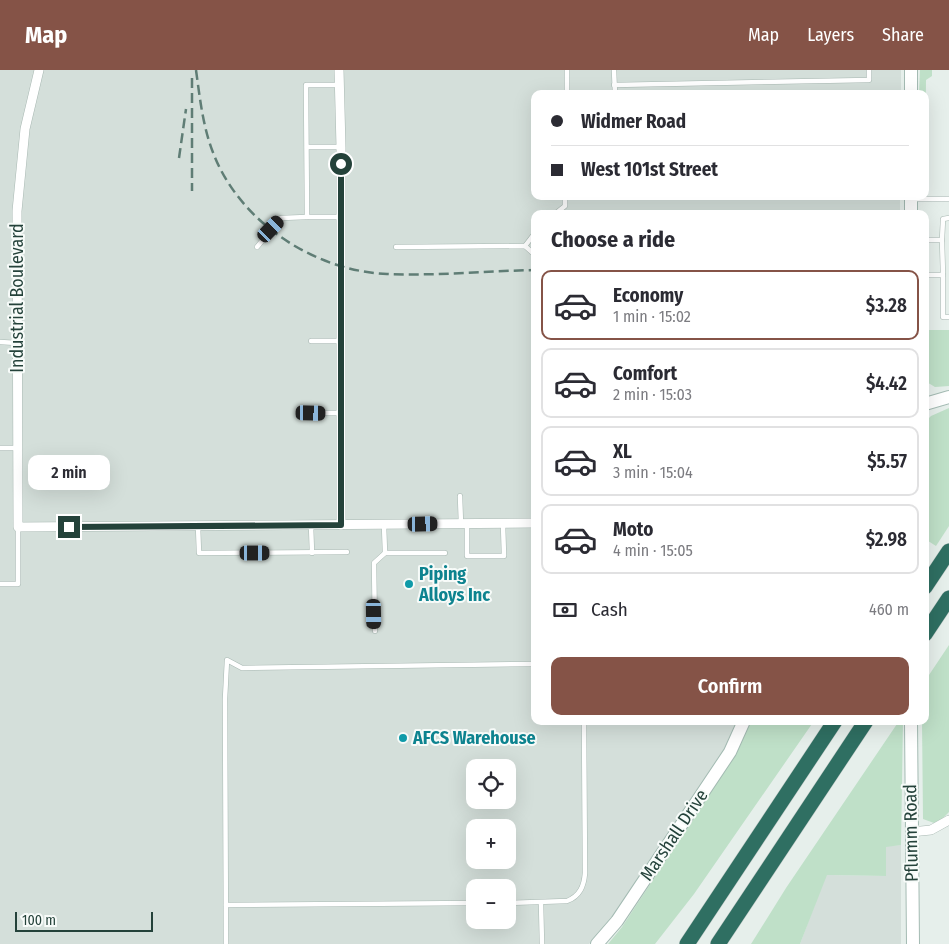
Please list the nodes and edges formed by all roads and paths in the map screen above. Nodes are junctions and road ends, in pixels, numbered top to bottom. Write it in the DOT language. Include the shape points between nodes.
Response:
graph roads {
  1 [pos="39,70"];
  2 [pos="338,70"];
  3 [pos="567,70"];
  4 [pos="614,70"];
  5 [pos="869,70"];
  6 [pos="911,70"];
  7 [pos="339,85"];
  8 [pos="614,85"];
  9 [pos="567,90"];
  10 [pos="615,90"];
  11 [pos="911,90"];
  12 [pos="306,147"];
  13 [pos="341,147"];
  14 [pos="929,198"];
  15 [pos="949,199"];
  16 [pos="307,216"];
  17 [pos="341,217"];
  18 [pos="949,218"];
  19 [pos="531,239"];
  20 [pos="929,240"];
  21 [pos="942,240"];
  22 [pos="526,246"];
  23 [pos="257,247"];
  24 [pos="396,247"];
  25 [pos="531,251"];
  26 [pos="929,274"];
  27 [pos="943,275"];
  28 [pos="943,293"];
  29 [pos="949,293"];
  30 [pos="949,317"];
  31 [pos="311,341"];
  32 [pos="342,341"];
  33 [pos="0,342"];
  34 [pos="17,342"];
  35 [pos="949,397"];
  36 [pos="929,403"];
  37 [pos="311,413"];
  38 [pos="342,414"];
  39 [pos="0,448"];
  40 [pos="18,448"];
  41 [pos="460,496"];
  42 [pos="531,523"];
  43 [pos="464,524"];
  44 [pos="503,524"];
  45 [pos="311,525"];
  46 [pos="341,525"];
  47 [pos="384,525"];
  48 [pos="198,526"];
  49 [pos="18,527"];
  50 [pos="949,551"];
  51 [pos="347,552"];
  52 [pos="312,553"];
  53 [pos="385,553"];
  54 [pos="445,553"];
  55 [pos="929,581"];
  56 [pos="0,584"];
  57 [pos="949,598"];
  58 [pos="929,628"];
  59 [pos="375,631"];
  60 [pos="531,664"];
  61 [pos="584,725"];
  62 [pos="742,725"];
  63 [pos="832,725"];
  64 [pos="863,725"];
  65 [pos="911,725"];
  66 [pos="949,820"];
  67 [pos="911,832"];
  68 [pos="765,874"];
  69 [pos="723,890"];
  70 [pos="466,903"];
  71 [pos="516,903"];
  72 [pos="541,903"];
  73 [pos="226,905"];
  74 [pos="226,944"];
  75 [pos="542,944"];
  76 [pos="597,944"];
  77 [pos="675,944"];
  78 [pos="687,944"];
  79 [pos="718,944"];
  80 [pos="730,944"];
  81 [pos="913,944"];
  1 -- 34 [label="street, Industrial Boulevard" via="20,167"];
  2 -- 7 [label="street"];
  3 -- 9 [label="lane"];
  4 -- 8 [label="lane"];
  5 -- 8 [label="lane" via="870,80"];
  6 -- 11 [label="street"];
  7 -- 12 [label="lane" via="306,85"];
  7 -- 13 [label="street"];
  8 -- 10 [label="lane"];
  12 -- 13 [label="lane"];
  12 -- 16 [label="lane"];
  13 -- 17 [label="street"];
  14 -- 15 [label="lane"];
  16 -- 17 [label="lane"];
  16 -- 23 [label="lane" via="281,218"];
  17 -- 32 [label="street"];
  18 -- 21 [label="lane" via="942,219"];
  19 -- 22 [label="lane"];
  20 -- 21 [label="lane"];
  21 -- 27 [label="lane"];
  22 -- 24 [label="lane"];
  22 -- 25 [label="lane"];
  26 -- 27 [label="lane"];
  27 -- 28 [label="lane"];
  28 -- 29 [label="lane"];
  28 -- 30 [label="lane" via="943,317"];
  31 -- 32 [label="lane"];
  32 -- 38 [label="street"];
  33 -- 34 [label="lane"];
  34 -- 40 [label="street, Industrial Boulevard"];
  35 -- 36 [label="street"];
  37 -- 38 [label="lane"];
  38 -- 46 [label="street"];
  39 -- 40 [label="lane"];
  40 -- 49 [label="street, Industrial Boulevard"];
  41 -- 43 [label="lane"];
  42 -- 44 [label="street"];
  43 -- 44 [label="street"];
  43 -- 44 [label="lane" via="467,556 504,556"];
  43 -- 47 [label="street"];
  45 -- 46 [label="street"];
  45 -- 48 [label="street"];
  45 -- 52 [label="lane"];
  46 -- 47 [label="street"];
  47 -- 53 [label="lane"];
  48 -- 49 [label="street"];
  48 -- 52 [label="lane" via="198,554"];
  49 -- 56 [label="lane" via="18,584"];
  50 -- 55 [label="highway"];
  51 -- 52 [label="lane"];
  53 -- 54 [label="lane"];
  53 -- 59 [label="lane" via="374,563"];
  57 -- 58 [label="highway"];
  60 -- 73 [label="lane" via="242,668 227,660"];
  61 -- 72 [label="lane" via="585,881 571,900"];
  62 -- 76 [label="street, Marshall Drive" via="724,760 617,921"];
  63 -- 69 [label="highway"];
  64 -- 68 [label="highway"];
  65 -- 67 [label="street, Pflumm Road"];
  66 -- 67 [label="street" via="931,830"];
  67 -- 81 [label="street, Pflumm Road"];
  68 -- 79 [label="highway"];
  68 -- 80 [label="highway"];
  69 -- 77 [label="highway"];
  69 -- 78 [label="highway"];
  70 -- 73 [label="lane"];
  71 -- 72 [label="lane"];
  72 -- 75 [label="lane"];
  73 -- 74 [label="lane"];
}
